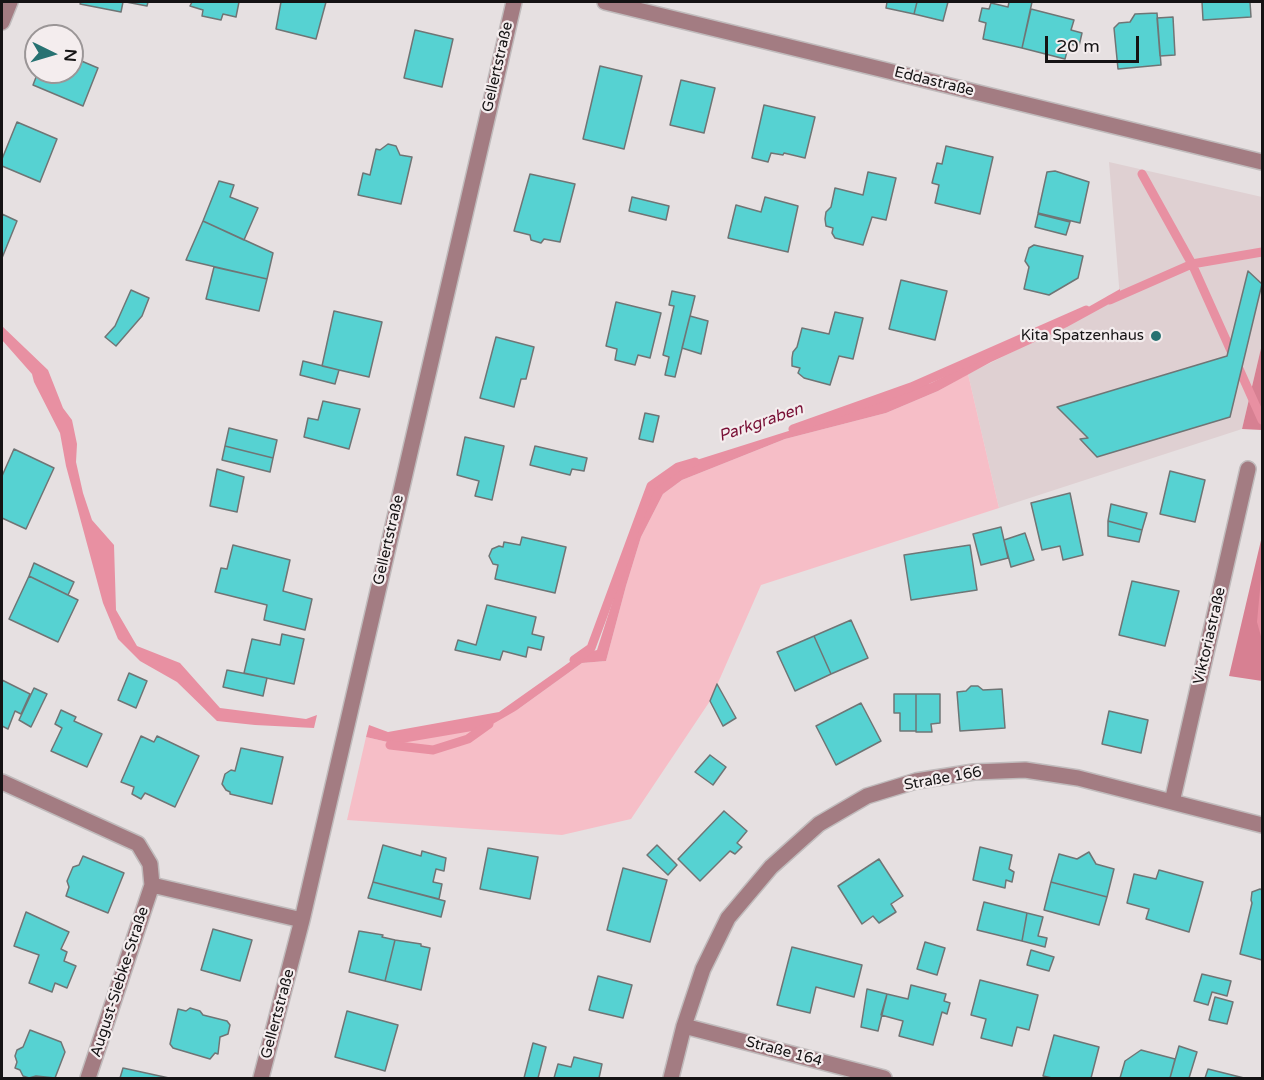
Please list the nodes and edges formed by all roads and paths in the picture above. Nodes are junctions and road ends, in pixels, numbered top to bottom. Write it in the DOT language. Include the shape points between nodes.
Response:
graph roads {
  1 [pos="10,2"];
  2 [pos="514,2"];
  3 [pos="605,2"];
  4 [pos="2,22"];
  5 [pos="1263,162"];
  6 [pos="1248,469"];
  7 [pos="2,782"];
  8 [pos="1172,802"];
  9 [pos="1263,825"];
  10 [pos="152,885"];
  11 [pos="302,920"];
  12 [pos="684,1026"];
  13 [pos="88,1078"];
  14 [pos="261,1078"];
  15 [pos="671,1078"];
  16 [pos="884,1078"];
  1 -- 4 [label="street"];
  2 -- 11 [label="street, Gellertstraße"];
  3 -- 5 [label="street, Eddastraße"];
  6 -- 8 [label="street, Viktoriastraße"];
  7 -- 10 [label="street" via="138,844 150,864"];
  8 -- 9 [label="street, Straße 166"];
  8 -- 12 [label="street, Straße 166" via="1078,778 1025,770 974,772 916,781 867,796 819,824 771,867 728,918 703,969"];
  10 -- 11 [label="street"];
  10 -- 13 [label="street, August-Siebke-Straße"];
  11 -- 14 [label="street, Gellertstraße"];
  12 -- 15 [label="street, Straße 166"];
  12 -- 16 [label="street, Straße 164"];
}
